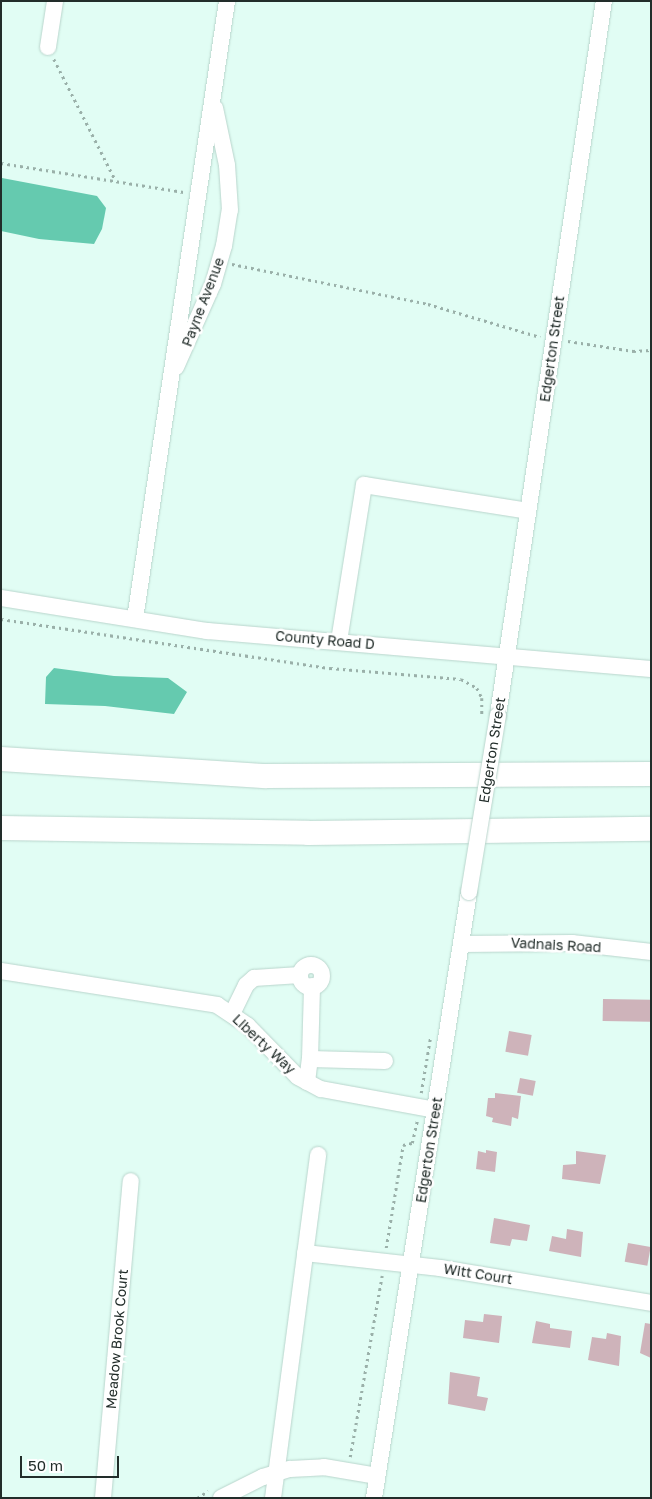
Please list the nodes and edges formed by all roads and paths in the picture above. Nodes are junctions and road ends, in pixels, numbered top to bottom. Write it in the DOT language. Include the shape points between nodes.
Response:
graph roads {
  1 [pos="55,1"];
  2 [pos="228,1"];
  3 [pos="604,1"];
  4 [pos="48,47"];
  5 [pos="212,98"];
  6 [pos="1,163"];
  7 [pos="115,180"];
  8 [pos="198,194"];
  9 [pos="228,263"];
  10 [pos="546,338"];
  11 [pos="565,341"];
  12 [pos="651,350"];
  13 [pos="168,385"];
  14 [pos="528,511"];
  15 [pos="1,598"];
  16 [pos="1,619"];
  17 [pos="134,619"];
  18 [pos="339,641"];
  19 [pos="506,657"];
  20 [pos="651,669"];
  21 [pos="490,715"];
  22 [pos="1,759"];
  23 [pos="651,774"];
  24 [pos="1,822"];
  25 [pos="1,828"];
  26 [pos="651,829"];
  27 [pos="91,831"];
  28 [pos="461,944"];
  29 [pos="651,952"];
  30 [pos="1,971"];
  31 [pos="232,1014"];
  32 [pos="431,1030"];
  33 [pos="310,1059"];
  34 [pos="385,1061"];
  35 [pos="308,1082"];
  36 [pos="419,1108"];
  37 [pos="435,1110"];
  38 [pos="318,1155"];
  39 [pos="131,1181"];
  40 [pos="305,1253"];
  41 [pos="384,1261"];
  42 [pos="411,1264"];
  43 [pos="651,1303"];
  44 [pos="344,1456"];
  45 [pos="275,1473"];
  46 [pos="377,1476"];
  47 [pos="216,1493"];
  48 [pos="103,1498"];
  49 [pos="197,1498"];
  50 [pos="272,1498"];
  51 [pos="374,1498"];
  1 -- 4 [label="street"];
  2 -- 5 [label="street, Payne Avenue"];
  3 -- 14 [label="street, Edgerton Street"];
  4 -- 7 [label="path"];
  5 -- 8 [label="street, Payne Avenue"];
  5 -- 13 [label="street, Payne Avenue" via="227,165 228,219 213,284"];
  6 -- 7 [label="path"];
  7 -- 8 [label="path"];
  8 -- 13 [label="street, Payne Avenue"];
  9 -- 10 [label="path" via="428,304"];
  11 -- 12 [label="path" via="633,351"];
  13 -- 17 [label="street, Payne Avenue"];
  14 -- 18 [label="street" via="364,485"];
  14 -- 19 [label="street, Edgerton Street"];
  15 -- 17 [label="street, County Road D"];
  16 -- 21 [label="path" via="330,668 462,679 477,688"];
  17 -- 18 [label="street, County Road D" via="207,631"];
  18 -- 19 [label="street, County Road D"];
  19 -- 20 [label="street, County Road D"];
  19 -- 21 [label="street, Edgerton Street"];
  21 -- 28 [label="street, Edgerton Street, bridge"];
  22 -- 23 [label="highway" via="266,776"];
  24 -- 27 [label="highway"];
  25 -- 27 [label="highway"];
  26 -- 27 [label="highway" via="308,833"];
  28 -- 29 [label="street, Vadnais Road" via="572,943"];
  28 -- 37 [label="street, Edgerton Street"];
  30 -- 31 [label="street, Liberty Way" via="197,1001"];
  31 -- 33 [label="street" via="246,984 254,978 306,981"];
  31 -- 35 [label="street, Liberty Way"];
  32 -- 36 [label="path"];
  33 -- 34 [label="street"];
  33 -- 35 [label="street"];
  35 -- 36 [label="street, Liberty Way" via="343,1096"];
  36 -- 37 [label="street, Liberty Way"];
  36 -- 41 [label="path" via="412,1143 403,1145"];
  37 -- 42 [label="street, Edgerton Street"];
  38 -- 40 [label="street"];
  39 -- 48 [label="street, Meadow Brook Court"];
  40 -- 41 [label="street, Witt Court"];
  40 -- 45 [label="street"];
  41 -- 42 [label="street, Witt Court"];
  41 -- 44 [label="path" via="351,1457"];
  42 -- 43 [label="street, Witt Court"];
  42 -- 46 [label="street, Edgerton Street"];
  45 -- 46 [label="street" via="324,1467"];
  45 -- 47 [label="street"];
  45 -- 50 [label="street"];
  46 -- 51 [label="street, Edgerton Street"];
  47 -- 49 [label="path"];
}
